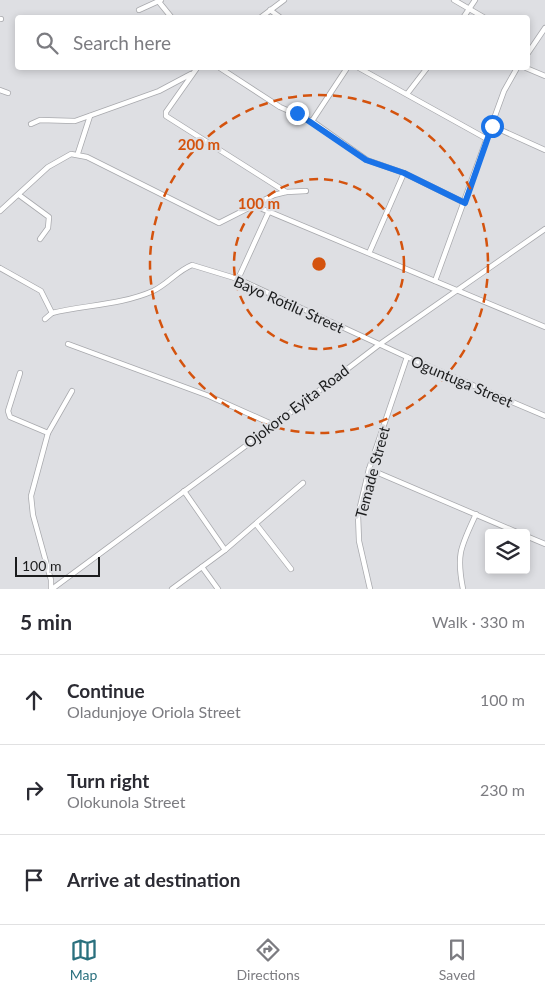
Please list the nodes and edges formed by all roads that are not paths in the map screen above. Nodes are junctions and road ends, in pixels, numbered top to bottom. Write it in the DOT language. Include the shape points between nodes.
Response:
graph roads {
  1 [pos="284,0"];
  2 [pos="454,0"];
  3 [pos="475,0"];
  4 [pos="160,1"];
  5 [pos="470,7"];
  6 [pos="139,10"];
  7 [pos="270,10"];
  8 [pos="170,15"];
  9 [pos="264,15"];
  10 [pos="277,15"];
  11 [pos="466,15"];
  12 [pos="481,15"];
  13 [pos="545,28"];
  14 [pos="538,37"];
  15 [pos="545,41"];
  16 [pos="530,45"];
  17 [pos="223,70"];
  18 [pos="346,70"];
  19 [pos="363,70"];
  20 [pos="425,70"];
  21 [pos="516,70"];
  22 [pos="530,70"];
  23 [pos="194,72"];
  24 [pos="545,76"];
  25 [pos="0,90"];
  26 [pos="8,93"];
  27 [pos="407,94"];
  28 [pos="90,116"];
  29 [pos="312,121"];
  30 [pos="31,124"];
  31 [pos="492,126"];
  32 [pos="487,139"];
  33 [pos="545,150"];
  34 [pos="78,154"];
  35 [pos="404,173"];
  36 [pos="306,191"];
  37 [pos="286,192"];
  38 [pos="20,195"];
  39 [pos="465,203"];
  40 [pos="253,204"];
  41 [pos="0,210"];
  42 [pos="269,211"];
  43 [pos="544,231"];
  44 [pos="40,239"];
  45 [pos="370,251"];
  46 [pos="0,268"];
  47 [pos="238,279"];
  48 [pos="435,281"];
  49 [pos="459,290"];
  50 [pos="52,314"];
  51 [pos="45,319"];
  52 [pos="545,326"];
  53 [pos="68,344"];
  54 [pos="380,344"];
  55 [pos="407,357"];
  56 [pos="20,373"];
  57 [pos="72,391"];
  58 [pos="545,416"];
  59 [pos="274,425"];
  60 [pos="48,433"];
  61 [pos="369,469"];
  62 [pos="303,484"];
  63 [pos="184,491"];
  64 [pos="476,514"];
  65 [pos="256,524"];
  66 [pos="510,529"];
  67 [pos="530,538"];
  68 [pos="545,544"];
  69 [pos="225,550"];
  70 [pos="202,567"];
  71 [pos="291,569"];
  72 [pos="51,589"];
  73 [pos="172,589"];
  74 [pos="218,589"];
  75 [pos="370,589"];
  76 [pos="463,589"];
  1 -- 7 [label="street"];
  2 -- 5 [label="street"];
  3 -- 5 [label="street"];
  4 -- 6 [label="street"];
  4 -- 8 [label="street"];
  5 -- 11 [label="street"];
  5 -- 12 [label="street"];
  7 -- 9 [label="street"];
  7 -- 10 [label="street"];
  13 -- 14 [label="street"];
  14 -- 15 [label="street"];
  14 -- 16 [label="street"];
  17 -- 29 [label="street" via="280,107"];
  18 -- 29 [label="street"];
  19 -- 27 [label="street"];
  20 -- 27 [label="street"];
  21 -- 31 [label="street" via="504,91"];
  22 -- 24 [label="street"];
  23 -- 28 [label="street" via="159,91"];
  23 -- 37 [label="street" via="166,112 169,120"];
  25 -- 26 [label="street"];
  27 -- 32 [label="street"];
  28 -- 30 [label="street" via="75,121 40,120"];
  28 -- 34 [label="street"];
  29 -- 35 [label="street" via="366,160"];
  31 -- 32 [label="street"];
  31 -- 33 [label="street"];
  32 -- 39 [label="street"];
  34 -- 38 [label="street" via="63,156"];
  34 -- 40 [label="street" via="219,223"];
  35 -- 39 [label="street"];
  35 -- 45 [label="street"];
  36 -- 37 [label="street"];
  37 -- 40 [label="street"];
  38 -- 41 [label="street"];
  38 -- 44 [label="street" via="49,217 48,228"];
  39 -- 48 [label="street"];
  40 -- 42 [label="street"];
  42 -- 45 [label="street"];
  42 -- 47 [label="street"];
  43 -- 49 [label="street, Ojokoro Eyita Road"];
  45 -- 48 [label="street"];
  46 -- 50 [label="street" via="41,291"];
  47 -- 50 [label="street, Bayo Rotilu Street" via="189,266 164,285 126,300"];
  47 -- 54 [label="street, Bayo Rotilu Street"];
  48 -- 49 [label="street"];
  49 -- 52 [label="street"];
  49 -- 54 [label="street, Ojokoro Eyita Road"];
  50 -- 51 [label="street"];
  53 -- 59 [label="street" via="209,396"];
  54 -- 55 [label="street, Oguntuga Street"];
  54 -- 59 [label="street, Ojokoro Eyita Road"];
  55 -- 58 [label="street, Oguntuga Street"];
  55 -- 61 [label="street, Temade Street"];
  56 -- 60 [label="street" via="8,411 10,417"];
  57 -- 60 [label="street"];
  59 -- 63 [label="street, Ojokoro Eyita Road"];
  60 -- 72 [label="street" via="31,496"];
  61 -- 64 [label="street"];
  61 -- 75 [label="street, Temade Street" via="357,523"];
  62 -- 65 [label="street"];
  63 -- 69 [label="street"];
  63 -- 72 [label="street, Ojokoro Eyita Road"];
  64 -- 66 [label="street"];
  64 -- 76 [label="street" via="458,559"];
  65 -- 69 [label="street"];
  65 -- 71 [label="street"];
  67 -- 68 [label="street"];
  69 -- 70 [label="street"];
  70 -- 73 [label="street"];
  70 -- 74 [label="street"];
}
